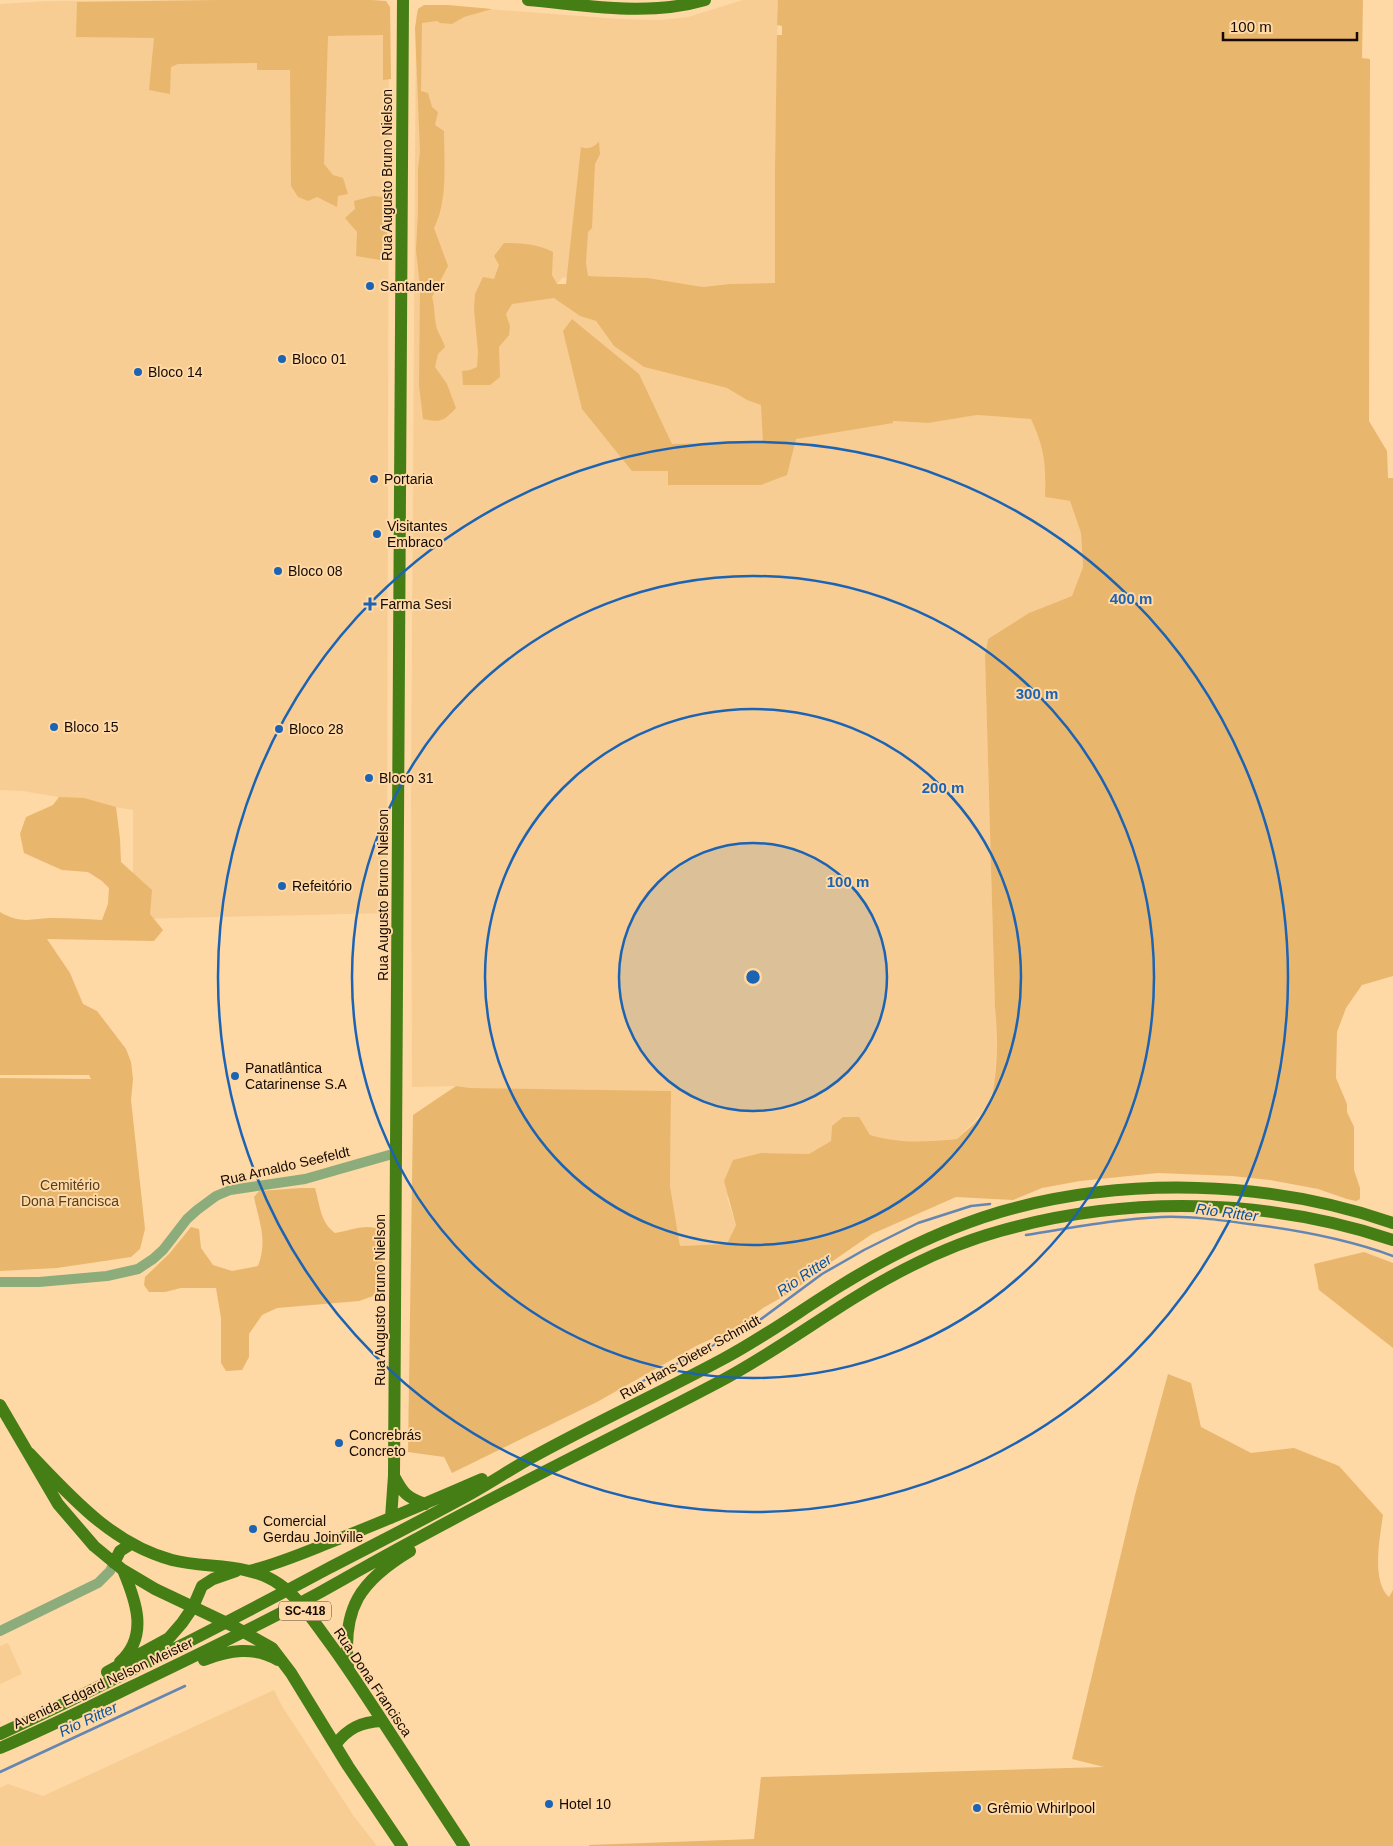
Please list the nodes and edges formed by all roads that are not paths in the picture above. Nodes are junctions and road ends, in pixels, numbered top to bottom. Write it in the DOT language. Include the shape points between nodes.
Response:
graph roads {
  1 [pos="403,0"];
  2 [pos="528,0"];
  3 [pos="703,0"];
  4 [pos="618,4"];
  5 [pos="396,1152"];
  6 [pos="1393,1223"];
  7 [pos="1393,1240"];
  8 [pos="0,1282"];
  9 [pos="0,1405"];
  10 [pos="29,1453"];
  11 [pos="533,1457"];
  12 [pos="539,1474"];
  13 [pos="394,1476"];
  14 [pos="425,1504"];
  15 [pos="391,1518"];
  16 [pos="131,1544"];
  17 [pos="118,1566"];
  18 [pos="245,1570"];
  19 [pos="309,1579"];
  20 [pos="192,1607"];
  21 [pos="0,1630"];
  22 [pos="286,1665"];
  23 [pos="348,1667"];
  24 [pos="111,1671"];
  25 [pos="382,1720"];
  26 [pos="0,1726"];
  27 [pos="0,1734"];
  28 [pos="335,1745"];
  29 [pos="0,1748"];
  30 [pos="0,1754"];
  31 [pos="402,1846"];
  32 [pos="464,1846"];
  1 -- 5 [label="main road, Rua Augusto Bruno Nielson"];
  2 -- 4 [label="main road"];
  3 -- 4 [label="main road" via="655,9"];
  5 -- 8 [label="street, Rua Arnaldo Seefeldt" via="306,1179 230,1190 216,1196 187,1220 163,1250 138,1269 107,1276"];
  5 -- 13 [label="main road, Rua Augusto Bruno Nielson"];
  6 -- 11 [label="main road, Rua Hans Dieter Schmidt" via="1321,1204 1203,1188 1097,1192 1003,1211 951,1228 906,1249 854,1277 728,1356"];
  7 -- 12 [label="main road" via="1317,1220 1190,1206 1108,1209 999,1231 951,1248 898,1273 736,1373"];
  9 -- 10 [label="main road, Rua Dona Francisca"];
  10 -- 16 [label="main road, Rua Dona Francisca" via="91,1515"];
  10 -- 17 [label="main road, Rua Dona Francisca" via="70,1520"];
  11 -- 14 [label="main road"];
  11 -- 19 [label="main road, Rua Hans Dieter Schmidt"];
  12 -- 23 [label="main road" via="388,1564 374,1577 360,1594 351,1613"];
  12 -- 29 [label="main road, Avenida Edgard Nelson Meister" via="219,1644"];
  13 -- 14 [label="main road" via="408,1497"];
  13 -- 15 [label="main road, Rua Augusto Bruno Nielson"];
  14 -- 15 [label="main road"];
  15 -- 18 [label="main road" via="268,1566"];
  16 -- 17 [label="main road" via="120,1551"];
  16 -- 18 [label="main road, Rua Dona Francisca" via="175,1561"];
  17 -- 20 [label="main road, Rua Dona Francisca"];
  17 -- 21 [label="street" via="98,1583"];
  17 -- 24 [label="main road" via="133,1592 138,1629 134,1646"];
  18 -- 20 [label="main road" via="213,1579 202,1586"];
  18 -- 23 [label="main road, Rua Dona Francisca / SC-418" via="280,1584 297,1600"];
  19 -- 27 [label="main road, Avenida Edgard Nelson Meister"];
  20 -- 22 [label="main road, Rua Dona Francisca" via="272,1648"];
  20 -- 24 [label="main road" via="169,1638"];
  22 -- 28 [label="main road, Rua Dona Francisca"];
  22 -- 30 [label="main road" via="268,1654 252,1650 215,1655 57,1731"];
  23 -- 25 [label="main road, Rua Dona Francisca / SC-418"];
  24 -- 26 [label="main road"];
  25 -- 28 [label="main road" via="355,1726"];
  25 -- 32 [label="main road, Rua Dona Francisca / SC-418"];
  28 -- 31 [label="main road, Rua Dona Francisca"];
}
